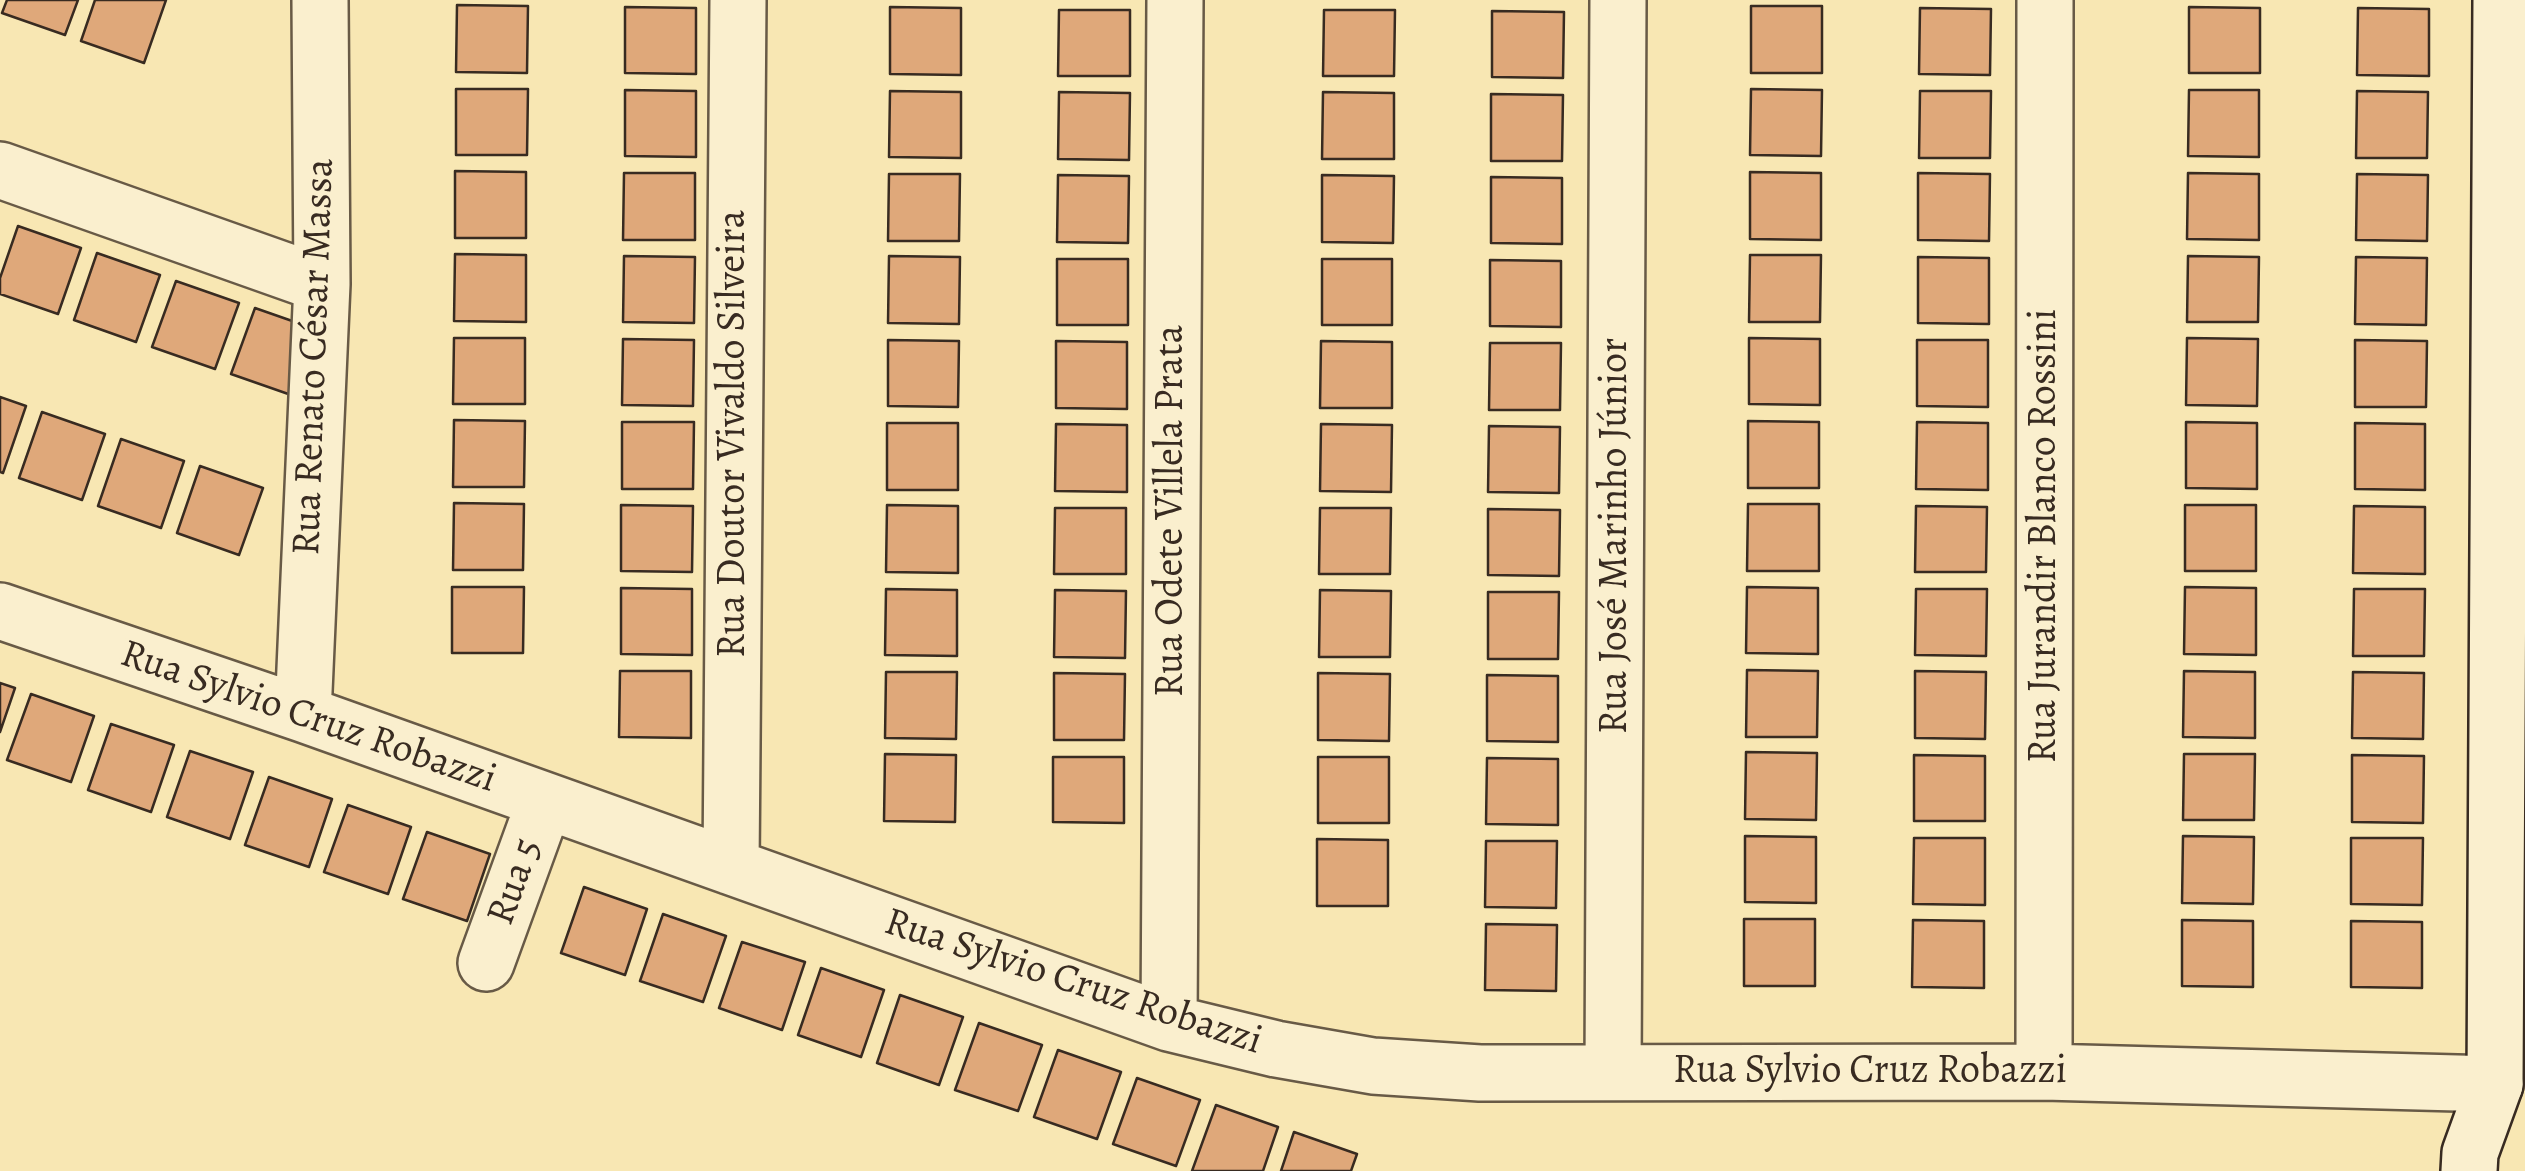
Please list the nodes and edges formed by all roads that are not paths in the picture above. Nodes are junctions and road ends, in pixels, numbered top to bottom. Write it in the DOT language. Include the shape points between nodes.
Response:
graph roads {
  1 [pos="320,0"];
  2 [pos="738,0"];
  3 [pos="1175,0"];
  4 [pos="1618,0"];
  5 [pos="2045,0"];
  6 [pos="2501,0"];
  7 [pos="0,170"];
  8 [pos="322,284"];
  9 [pos="0,612"];
  10 [pos="303,714"];
  11 [pos="2511,791"];
  12 [pos="546,802"];
  13 [pos="730,868"];
  14 [pos="486,963"];
  15 [pos="1169,1023"];
  16 [pos="1614,1072"];
  17 [pos="2044,1072"];
  18 [pos="2510,1100"];
  19 [pos="2469,1171"];
  1 -- 8 [label="street, Rua Renato César Massa"];
  2 -- 13 [label="street, Rua Doutor Vivaldo Silveira"];
  3 -- 15 [label="street, Rua Odete Villela Prata"];
  4 -- 16 [label="street, Rua José Marinho Júnior"];
  5 -- 17 [label="street, Rua Jurandir Blanco Rossini"];
  6 -- 11 [label="street"];
  7 -- 8 [label="street"];
  8 -- 10 [label="street, Rua Renato César Massa"];
  9 -- 10 [label="street, Rua Sylvio Cruz Robazzi"];
  10 -- 12 [label="street, Rua Sylvio Cruz Robazzi"];
  11 -- 18 [label="street"];
  12 -- 13 [label="street, Rua Sylvio Cruz Robazzi"];
  12 -- 14 [label="street, Rua 5"];
  13 -- 15 [label="street, Rua Sylvio Cruz Robazzi"];
  15 -- 16 [label="street, Rua Sylvio Cruz Robazzi" via="1373,1066"];
  16 -- 17 [label="street, Rua Sylvio Cruz Robazzi"];
  17 -- 18 [label="street, Rua Sylvio Cruz Robazzi"];
  18 -- 19 [label="street" via="2470,1153"];
}
